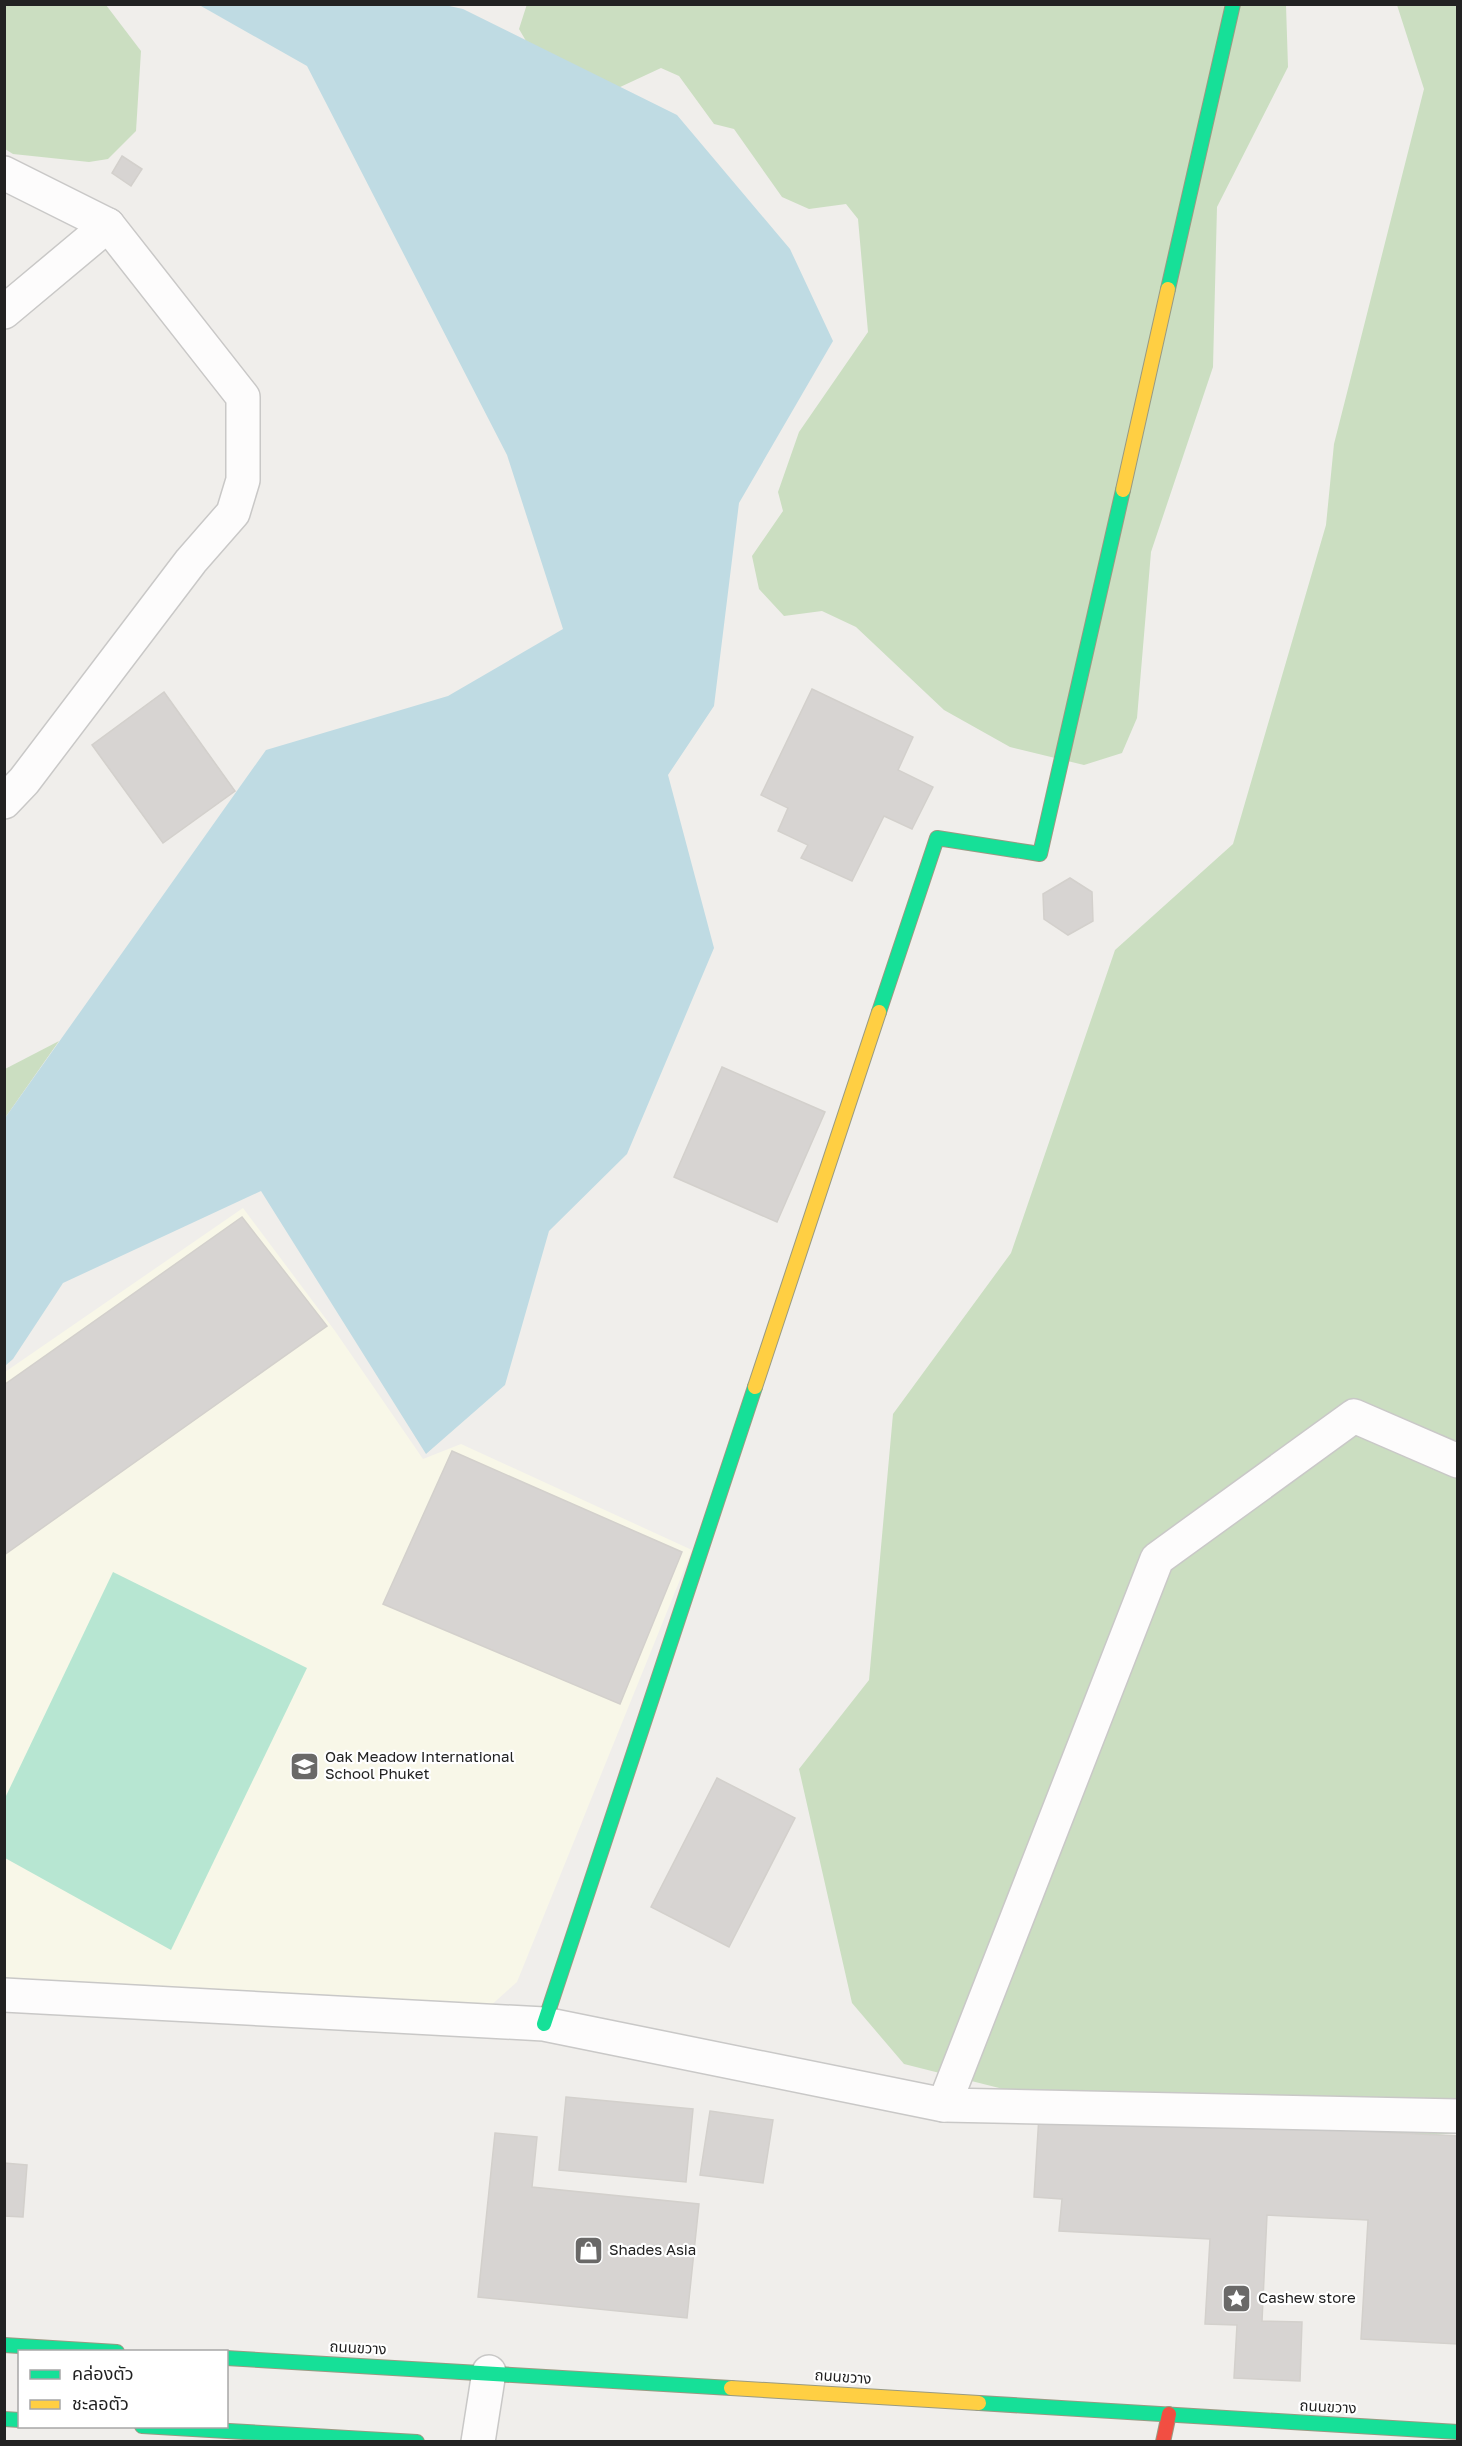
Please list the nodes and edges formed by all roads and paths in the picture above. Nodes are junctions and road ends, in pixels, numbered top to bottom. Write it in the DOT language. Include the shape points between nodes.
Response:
graph roads {
  1 [pos="1233,4"];
  2 [pos="4,173"];
  3 [pos="108,225"];
  4 [pos="4,312"];
  5 [pos="4,802"];
  6 [pos="1458,1461"];
  7 [pos="4,1995"];
  8 [pos="544,2024"];
  9 [pos="944,2105"];
  10 [pos="1458,2116"];
  11 [pos="4,2345"];
  12 [pos="85,2350"];
  13 [pos="228,2358"];
  14 [pos="489,2372"];
  15 [pos="1169,2414"];
  16 [pos="160,2428"];
  17 [pos="1458,2432"];
  18 [pos="417,2442"];
  19 [pos="478,2442"];
  20 [pos="1163,2442"];
  1 -- 8 [label="street" via="1040,854 937,838"];
  2 -- 3 [label="street"];
  3 -- 4 [label="street"];
  3 -- 5 [label="street" via="243,397 243,480 232,513 191,561 24,782"];
  6 -- 9 [label="street" via="1354,1416 1158,1559"];
  7 -- 8 [label="street"];
  8 -- 9 [label="street"];
  9 -- 10 [label="street"];
  11 -- 12 [label="street"];
  13 -- 14 [label="street, ถนนขวาง"];
  14 -- 15 [label="street, ถนนขวาง"];
  14 -- 19 [label="street"];
  15 -- 17 [label="street, ถนนขวาง"];
  15 -- 20 [label="street"];
  16 -- 18 [label="street"];
}
